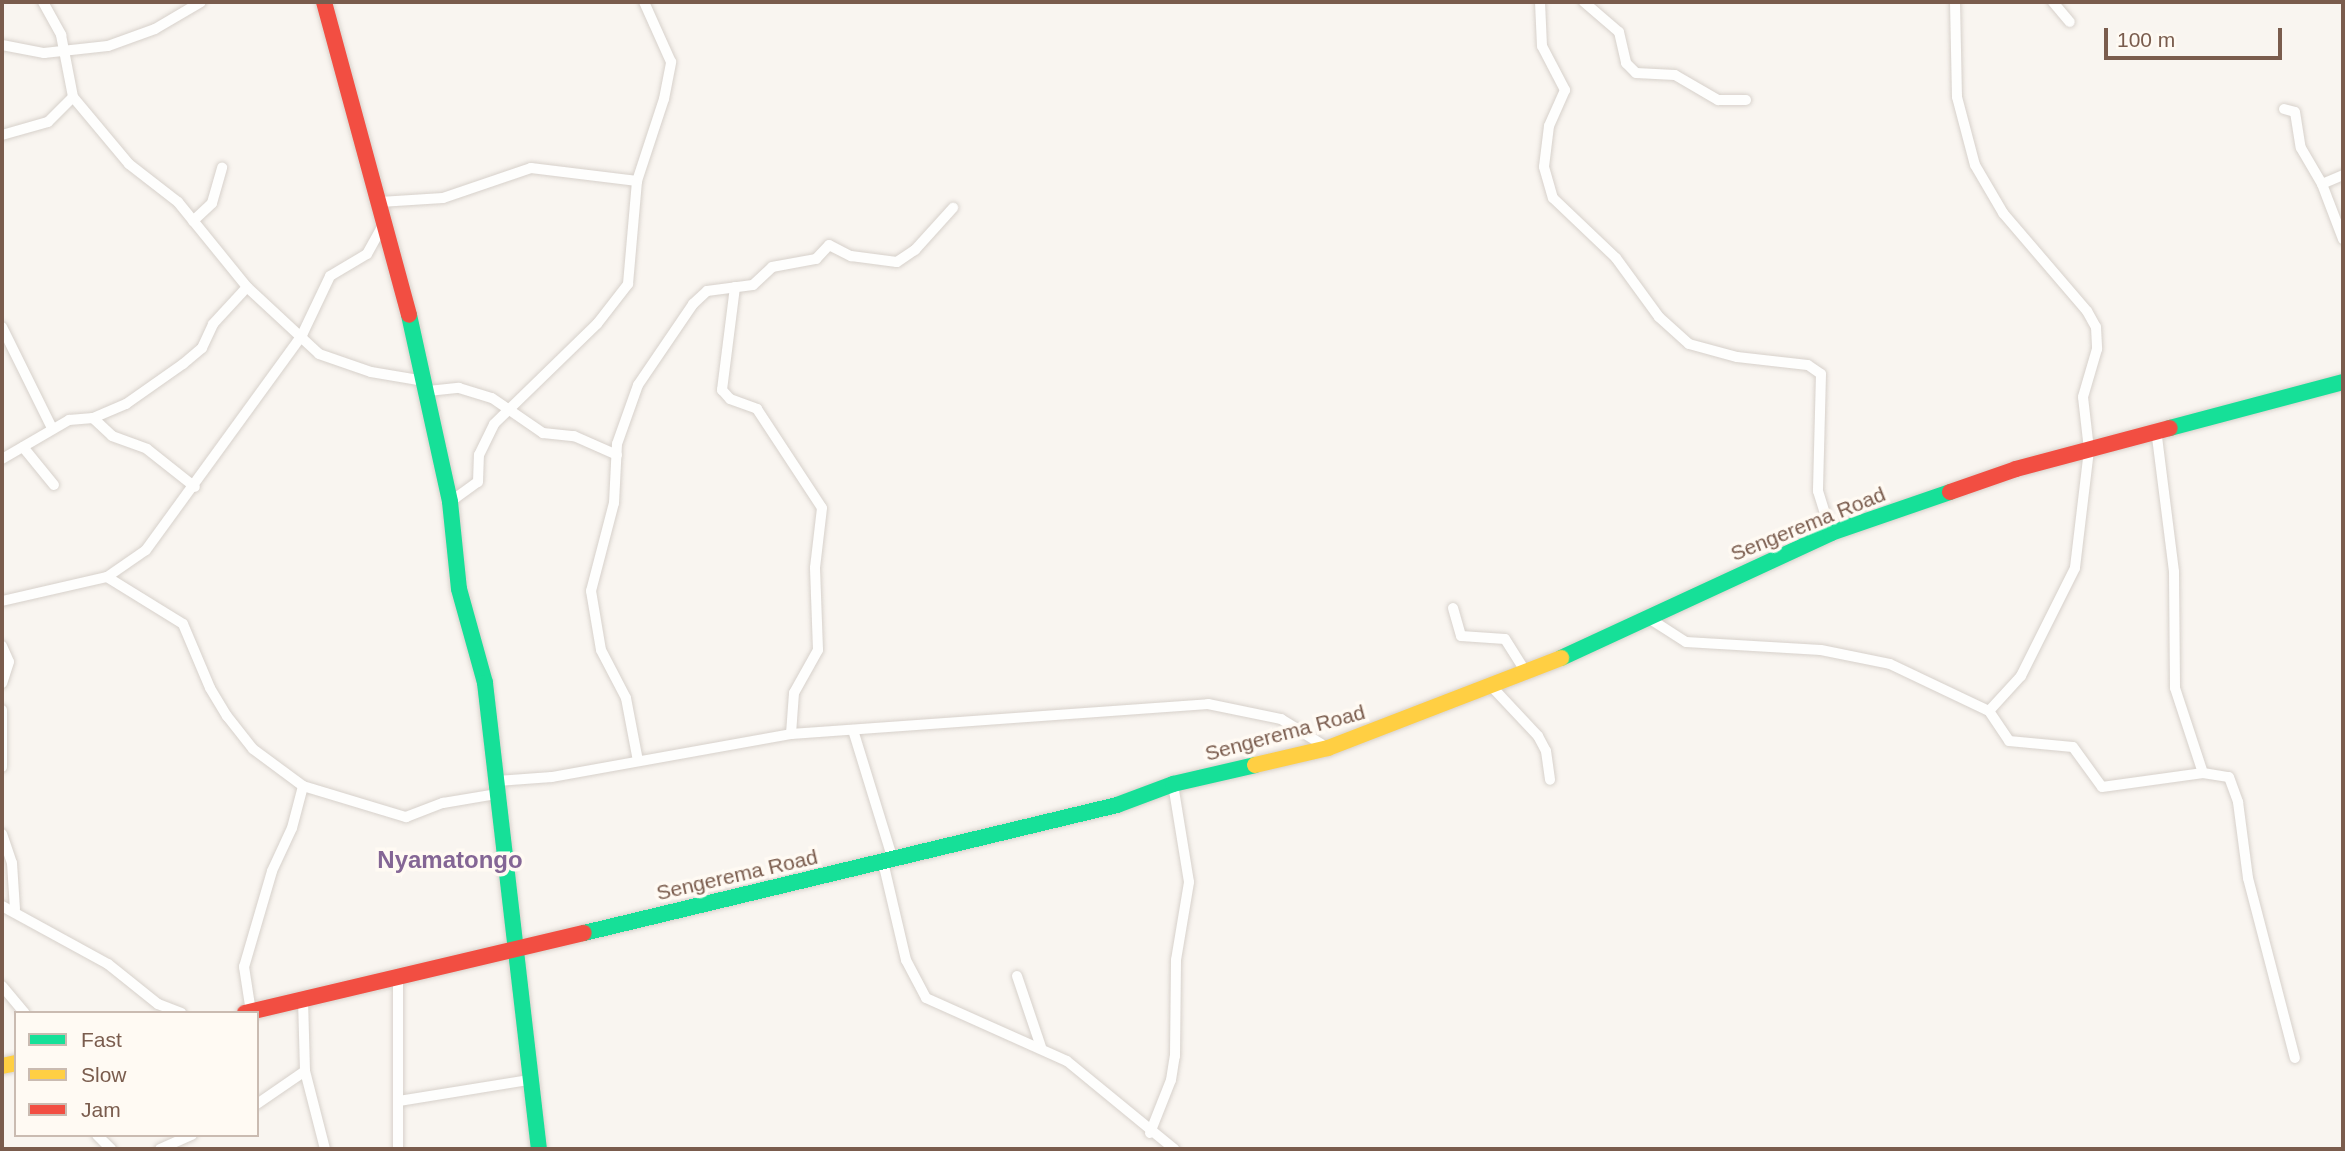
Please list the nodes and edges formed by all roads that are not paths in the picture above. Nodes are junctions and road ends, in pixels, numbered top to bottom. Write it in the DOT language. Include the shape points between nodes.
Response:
graph roads {
  1 [pos="43,2"];
  2 [pos="201,2"];
  3 [pos="644,2"];
  4 [pos="1540,2"];
  5 [pos="1584,2"];
  6 [pos="1955,2"];
  7 [pos="2053,2"];
  8 [pos="326,5"];
  9 [pos="2070,22"];
  10 [pos="2,45"];
  11 [pos="65,50"];
  12 [pos="73,97"];
  13 [pos="1746,100"];
  14 [pos="2284,109"];
  15 [pos="2,135"];
  16 [pos="222,167"];
  17 [pos="2343,174"];
  18 [pos="636,181"];
  19 [pos="2322,184"];
  20 [pos="380,202"];
  21 [pos="954,208"];
  22 [pos="193,221"];
  23 [pos="383,225"];
  24 [pos="2343,239"];
  25 [pos="247,287"];
  26 [pos="735,287"];
  27 [pos="2,327"];
  28 [pos="302,335"];
  29 [pos="2343,382"];
  30 [pos="426,386"];
  31 [pos="509,406"];
  32 [pos="93,418"];
  33 [pos="52,428"];
  34 [pos="2156,429"];
  35 [pos="23,447"];
  36 [pos="2089,450"];
  37 [pos="617,455"];
  38 [pos="2,458"];
  39 [pos="54,485"];
  40 [pos="195,487"];
  41 [pos="450,502"];
  42 [pos="1831,533"];
  43 [pos="107,577"];
  44 [pos="2,601"];
  45 [pos="1453,608"];
  46 [pos="1647,617"];
  47 [pos="2,646"];
  48 [pos="1527,674"];
  49 [pos="2,683"];
  50 [pos="1493,688"];
  51 [pos="2,710"];
  52 [pos="1989,711"];
  53 [pos="853,730"];
  54 [pos="791,734"];
  55 [pos="1328,748"];
  56 [pos="638,761"];
  57 [pos="2,767"];
  58 [pos="2203,772"];
  59 [pos="1550,780"];
  60 [pos="1173,784"];
  61 [pos="303,786"];
  62 [pos="497,788"];
  63 [pos="2,834"];
  64 [pos="888,861"];
  65 [pos="2,906"];
  66 [pos="15,909"];
  67 [pos="514,951"];
  68 [pos="398,976"];
  69 [pos="1017,976"];
  70 [pos="2,986"];
  71 [pos="303,999"];
  72 [pos="23,1011"];
  73 [pos="176,1011"];
  74 [pos="248,1011"];
  75 [pos="252,1011"];
  76 [pos="1041,1047"];
  77 [pos="2295,1058"];
  78 [pos="305,1071"];
  79 [pos="529,1080"];
  80 [pos="399,1101"];
  81 [pos="259,1103"];
  82 [pos="1150,1133"];
  83 [pos="187,1137"];
  84 [pos="160,1149"];
  85 [pos="325,1149"];
  86 [pos="398,1149"];
  87 [pos="538,1149"];
  88 [pos="1174,1149"];
  1 -- 11 [label="street"];
  2 -- 11 [label="street" via="135,38"];
  3 -- 18 [label="street" via="671,62 664,99"];
  4 -- 42 [label="street" via="1542,46 1565,90 1547,140 1545,167 1553,198 1616,258 1660,317 1689,344 1737,357 1808,365 1821,374 1818,491"];
  5 -- 13 [label="street" via="1619,32 1624,58 1636,73 1675,75 1718,100"];
  6 -- 36 [label="street" via="1957,97 1975,165 2003,213 2077,295 2096,327 2097,349 2083,397"];
  7 -- 9 [label="street"];
  8 -- 20 [label="main road"];
  10 -- 11 [label="street" via="44,53"];
  11 -- 12 [label="street"];
  12 -- 15 [label="street" via="48,122"];
  12 -- 22 [label="street" via="129,164 178,202"];
  14 -- 19 [label="street" via="2295,112 2301,148"];
  16 -- 22 [label="street" via="212,203"];
  17 -- 19 [label="street"];
  18 -- 20 [label="street" via="531,169 443,198"];
  18 -- 31 [label="street" via="628,284 597,324"];
  19 -- 24 [label="street"];
  20 -- 23 [label="main road"];
  21 -- 26 [label="street" via="915,250 897,262 851,256 829,245 816,260 772,267 759,282"];
  22 -- 25 [label="street"];
  23 -- 28 [label="street" via="367,254 330,276"];
  23 -- 30 [label="main road"];
  25 -- 28 [label="street"];
  25 -- 32 [label="street" via="213,324 194,356 126,404"];
  26 -- 37 [label="street" via="713,288 693,304 638,385"];
  26 -- 54 [label="street" via="722,390 730,399 758,410 822,508 815,544 818,650 794,693"];
  27 -- 33 [label="street"];
  28 -- 30 [label="street" via="319,354"];
  28 -- 40 [label="street"];
  29 -- 34 [label="main road, Sengerema Road"];
  30 -- 31 [label="street" via="459,388"];
  30 -- 41 [label="main road"];
  31 -- 37 [label="street" via="543,433 574,436"];
  31 -- 41 [label="street" via="479,455 478,482"];
  32 -- 33 [label="street" via="77,417"];
  32 -- 40 [label="street" via="112,436 147,449"];
  33 -- 35 [label="street"];
  34 -- 36 [label="main road, Sengerema Road"];
  34 -- 58 [label="street" via="2174,572 2175,688"];
  35 -- 38 [label="street"];
  35 -- 39 [label="street"];
  36 -- 42 [label="main road, Sengerema Road" via="2017,469"];
  36 -- 52 [label="street" via="2079,549 2071,580 2021,676"];
  37 -- 56 [label="street" via="614,503 594,567 592,604 601,650 626,698"];
  40 -- 43 [label="street" via="146,550"];
  41 -- 62 [label="main road" via="459,589 485,683"];
  42 -- 46 [label="main road, Sengerema Road"];
  43 -- 44 [label="street"];
  43 -- 61 [label="street" via="183,624 227,716 253,749"];
  45 -- 48 [label="street" via="1465,640 1505,639"];
  46 -- 48 [label="main road, Sengerema Road"];
  46 -- 52 [label="street" via="1686,642 1821,650 1890,664"];
  47 -- 49 [label="street" via="9,662"];
  48 -- 50 [label="main road, Sengerema Road"];
  50 -- 55 [label="main road, Sengerema Road"];
  50 -- 59 [label="street" via="1538,736 1546,751"];
  51 -- 57 [label="street"];
  52 -- 58 [label="street" via="2009,741 2073,747 2102,787"];
  53 -- 54 [label="street"];
  53 -- 55 [label="street" via="1208,704 1281,719"];
  53 -- 64 [label="street"];
  54 -- 56 [label="street"];
  55 -- 60 [label="main road, Sengerema Road"];
  56 -- 62 [label="street"];
  58 -- 77 [label="street" via="2229,777 2232,782 2248,878"];
  60 -- 64 [label="main road, Sengerema Road" via="1117,805"];
  60 -- 82 [label="street" via="1189,882 1175,960 1171,1080"];
  61 -- 62 [label="street" via="406,817"];
  61 -- 74 [label="street" via="244,967"];
  62 -- 67 [label="main road"];
  63 -- 66 [label="street" via="12,863"];
  64 -- 67 [label="main road, Sengerema Road"];
  64 -- 76 [label="street" via="905,960 926,998"];
  65 -- 66 [label="street"];
  66 -- 73 [label="street" via="122,973 158,1004"];
  67 -- 68 [label="main road, Sengerema Road"];
  67 -- 79 [label="main road"];
  68 -- 71 [label="main road, Sengerema Road"];
  68 -- 80 [label="street"];
  69 -- 76 [label="street"];
  70 -- 72 [label="street"];
  71 -- 75 [label="main road, Sengerema Road"];
  71 -- 78 [label="street"];
  76 -- 82 [label="street" via="1088,1077"];
  78 -- 81 [label="street"];
  78 -- 85 [label="street"];
  79 -- 80 [label="street"];
  79 -- 87 [label="main road"];
  80 -- 86 [label="street"];
  82 -- 88 [label="street"];
  83 -- 84 [label="street"];
}
